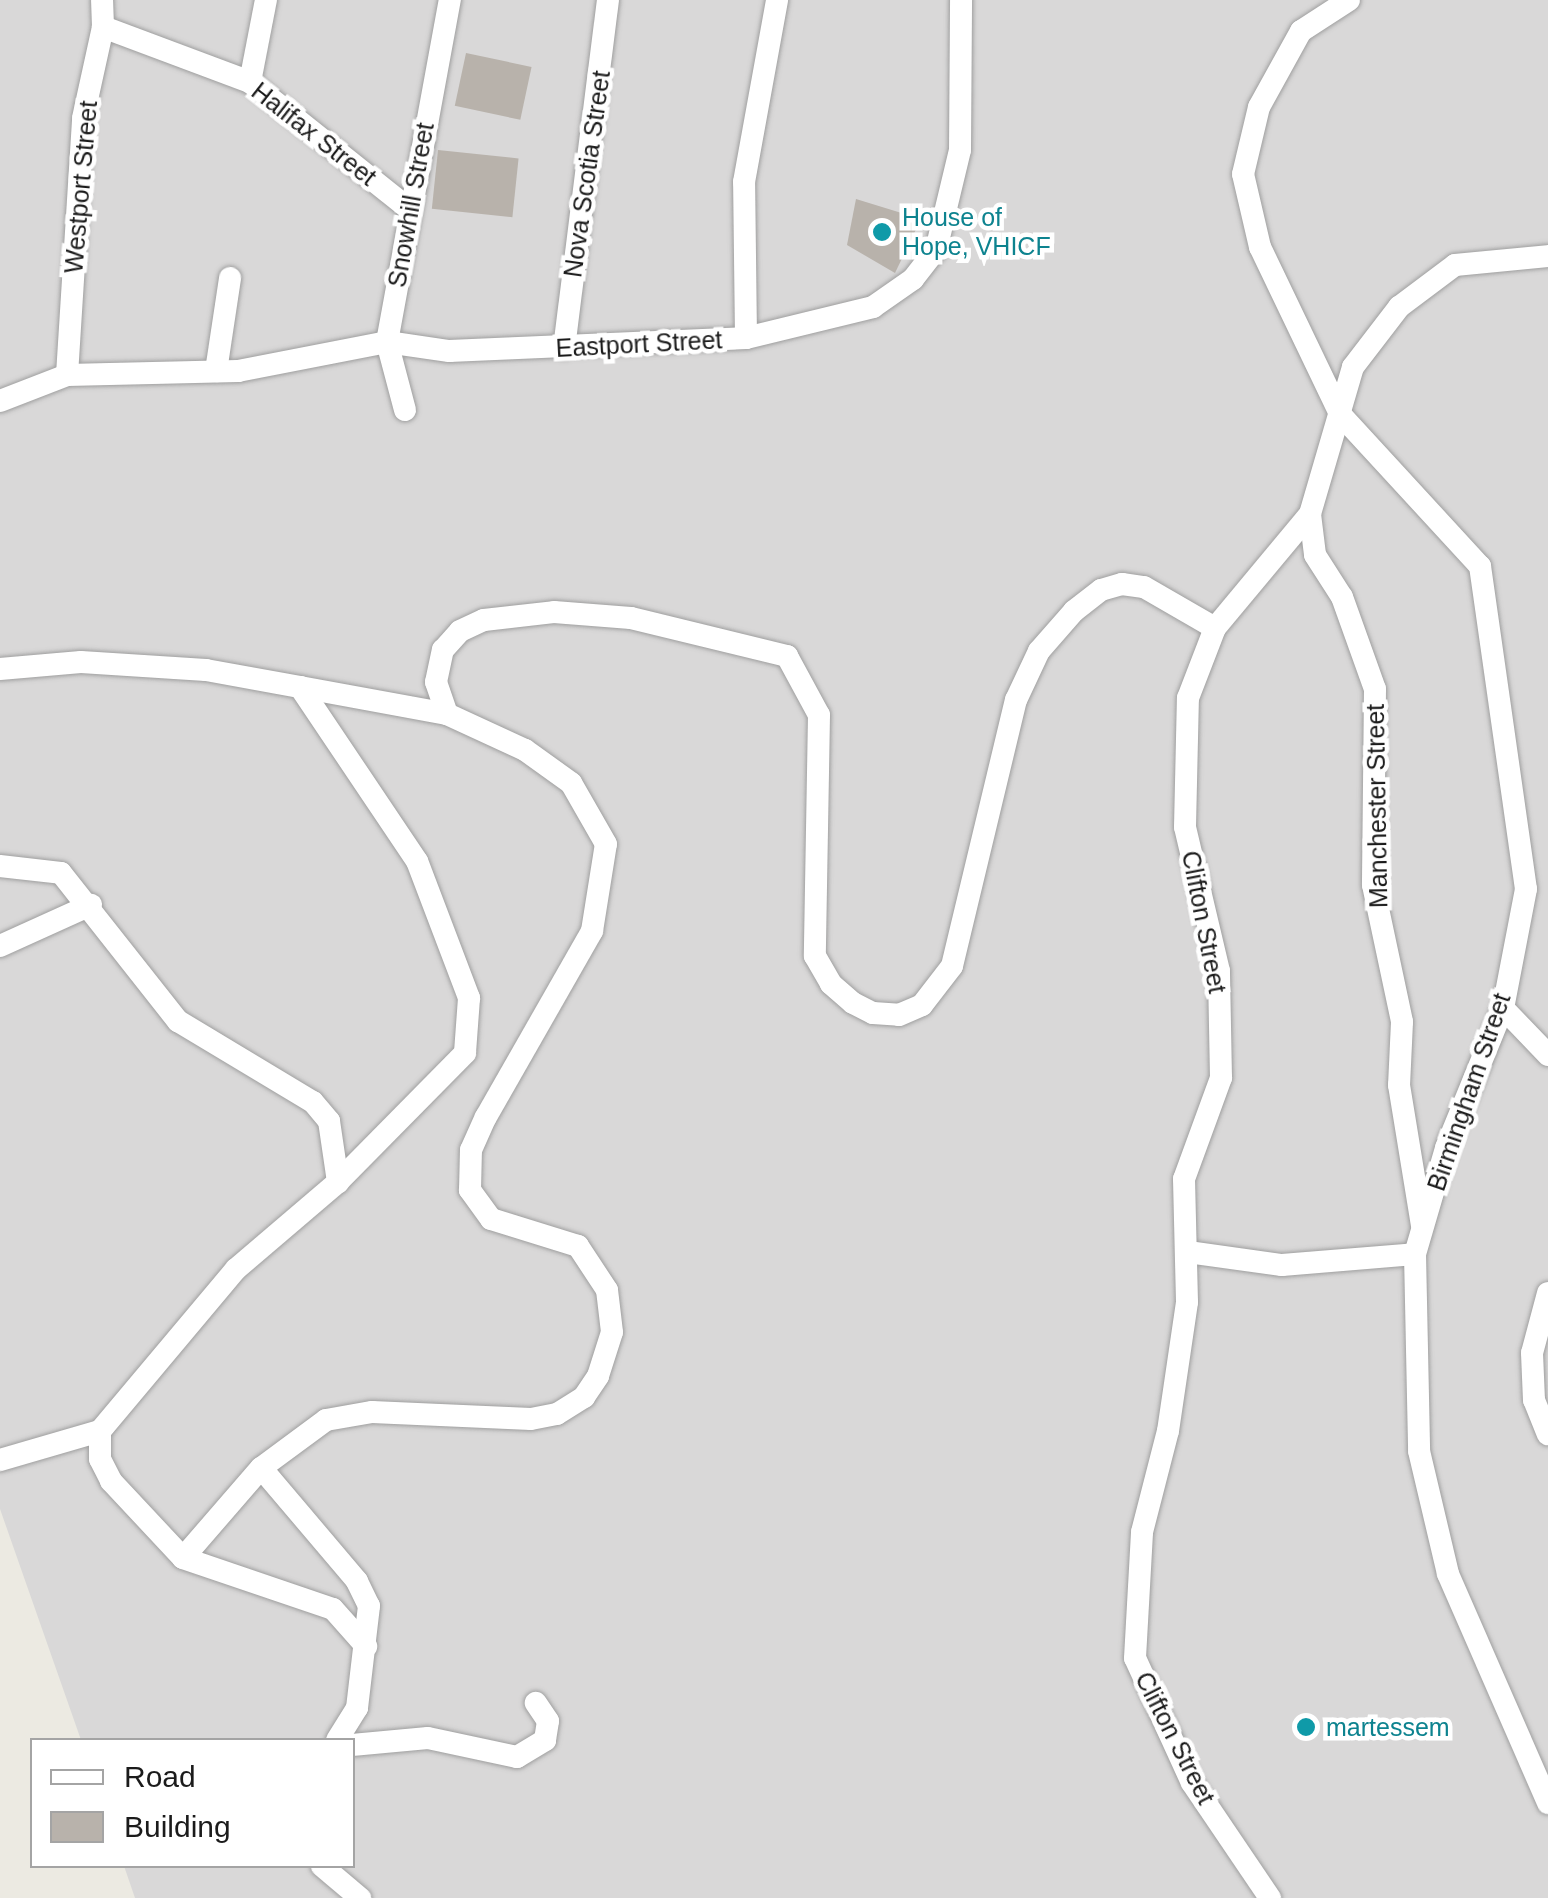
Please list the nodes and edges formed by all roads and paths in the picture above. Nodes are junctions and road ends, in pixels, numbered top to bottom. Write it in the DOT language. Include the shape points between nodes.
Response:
graph roads {
  1 [pos="102,0"];
  2 [pos="266,0"];
  3 [pos="450,0"];
  4 [pos="608,0"];
  5 [pos="777,0"];
  6 [pos="961,0"];
  7 [pos="1348,0"];
  8 [pos="103,28"];
  9 [pos="250,82"];
  10 [pos="408,208"];
  11 [pos="1548,256"];
  12 [pos="230,278"];
  13 [pos="746,338"];
  14 [pos="387,342"];
  15 [pos="564,348"];
  16 [pos="216,371"];
  17 [pos="67,375"];
  18 [pos="0,401"];
  19 [pos="405,410"];
  20 [pos="1340,414"];
  21 [pos="1310,514"];
  22 [pos="1215,628"];
  23 [pos="0,669"];
  24 [pos="300,687"];
  25 [pos="447,714"];
  26 [pos="0,866"];
  27 [pos="1537,889"];
  28 [pos="91,906"];
  29 [pos="0,946"];
  30 [pos="1503,1008"];
  31 [pos="1548,1055"];
  32 [pos="338,1182"];
  33 [pos="1422,1229"];
  34 [pos="1188,1252"];
  35 [pos="1415,1254"];
  36 [pos="1548,1294"];
  37 [pos="100,1432"];
  38 [pos="1548,1434"];
  39 [pos="0,1460"];
  40 [pos="261,1468"];
  41 [pos="184,1558"];
  42 [pos="366,1646"];
  43 [pos="536,1703"];
  44 [pos="338,1738"];
  45 [pos="355,1744"];
  46 [pos="1542,1775"];
  47 [pos="1548,1803"];
  48 [pos="324,1868"];
  49 [pos="360,1898"];
  50 [pos="1270,1898"];
  1 -- 8 [label="street, Westport Street"];
  2 -- 9 [label="street"];
  3 -- 10 [label="street, Snowhill Street"];
  4 -- 15 [label="street, Nova Scotia Street"];
  5 -- 13 [label="street" via="744,182"];
  6 -- 13 [label="street, Eastport Street" via="960,150 936,250 913,279 873,307"];
  7 -- 20 [label="street" via="1301,31 1259,107 1243,174 1260,247"];
  8 -- 9 [label="street, Halifax Street"];
  8 -- 17 [label="street, Westport Street" via="83,118"];
  9 -- 10 [label="street, Halifax Street"];
  10 -- 14 [label="street, Snowhill Street"];
  11 -- 20 [label="street, Clifton Street" via="1455,264 1388,322 1353,367"];
  12 -- 16 [label="street"];
  13 -- 15 [label="street, Eastport Street"];
  14 -- 15 [label="street, Eastport Street" via="449,351"];
  14 -- 16 [label="street, Eastport Street"];
  14 -- 19 [label="street, Snowhill Street"];
  16 -- 17 [label="street, Eastport Street"];
  17 -- 18 [label="street, Eastport Street"];
  20 -- 21 [label="street, Clifton Street"];
  20 -- 27 [label="street, Birmingham Street" via="1480,566"];
  21 -- 22 [label="street, Clifton Street"];
  21 -- 33 [label="street, Manchester Street" via="1315,555 1342,597 1375,689 1373,885 1402,1022 1400,1085"];
  22 -- 25 [label="street" via="1144,587 1122,584 1100,590 1074,611 1040,651 1016,700 952,966 922,1006 900,1015 853,1003 815,956 818,714 787,656 630,618 521,612 460,630 442,650 436,682"];
  22 -- 34 [label="street, Clifton Street" via="1188,698 1185,827 1219,972 1222,1078 1184,1178"];
  23 -- 24 [label="street" via="81,662 206,670"];
  24 -- 25 [label="street"];
  24 -- 32 [label="street" via="417,861 469,998 466,1052"];
  25 -- 40 [label="street" via="525,750 571,783 606,844 592,930 486,1117 471,1150 470,1190 491,1219 578,1246 596,1267 611,1310 608,1360 584,1397 557,1414 531,1420 372,1412 304,1431"];
  26 -- 28 [label="street" via="61,872"];
  27 -- 30 [label="street, Birmingham Street"];
  28 -- 29 [label="street"];
  28 -- 32 [label="street" via="154,999 178,1021 313,1102 329,1121"];
  30 -- 31 [label="street"];
  30 -- 33 [label="street, Birmingham Street" via="1446,1148"];
  32 -- 37 [label="street" via="236,1269"];
  33 -- 35 [label="street, Birmingham Street"];
  34 -- 35 [label="street" via="1282,1265"];
  34 -- 50 [label="street, Clifton Street" via="1168,1431 1142,1532 1134,1658 1192,1783"];
  35 -- 46 [label="street, Birmingham Street" via="1424,1468 1448,1574"];
  36 -- 38 [label="street" via="1532,1353 1534,1400"];
  37 -- 39 [label="street"];
  37 -- 41 [label="street" via="100,1459 111,1482"];
  40 -- 41 [label="street"];
  40 -- 42 [label="street" via="357,1581 369,1606"];
  41 -- 42 [label="street" via="333,1609"];
  42 -- 44 [label="street" via="357,1708"];
  43 -- 45 [label="street" via="548,1721 545,1740 517,1757 428,1738"];
  46 -- 47 [label="street, Birmingham Street"];
  48 -- 49 [label="street"];
}
